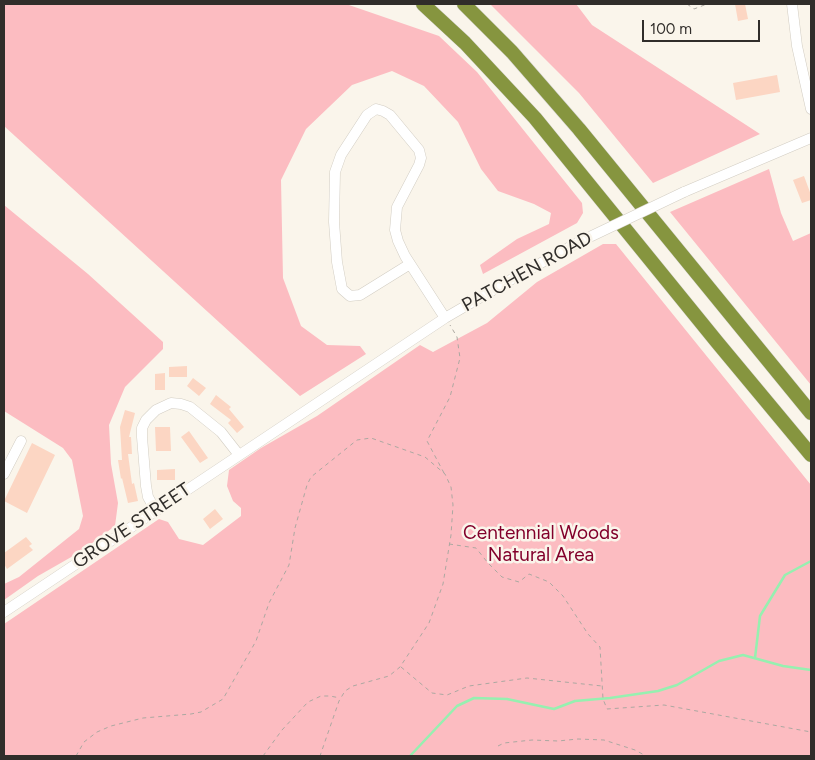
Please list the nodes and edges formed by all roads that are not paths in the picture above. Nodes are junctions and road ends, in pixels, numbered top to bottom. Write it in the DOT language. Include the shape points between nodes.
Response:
graph roads {
  1 [pos="424,4"];
  2 [pos="464,4"];
  3 [pos="792,4"];
  4 [pos="811,108"];
  5 [pos="811,138"];
  6 [pos="410,264"];
  7 [pos="445,318"];
  8 [pos="811,413"];
  9 [pos="21,441"];
  10 [pos="261,441"];
  11 [pos="239,455"];
  12 [pos="811,455"];
  13 [pos="4,474"];
  14 [pos="156,511"];
  15 [pos="4,612"];
  1 -- 12 [label="highway" via="535,118"];
  2 -- 8 [label="highway" via="518,58 580,129"];
  3 -- 4 [label="street" via="797,46"];
  5 -- 7 [label="street, PATCHEN ROAD, bridge" via="684,192 577,243"];
  6 -- 6 [label="street" via="396,235 395,218 421,154 418,146 390,115 376,109 367,115 356,131 335,172 334,222 342,288 350,296 360,296"];
  6 -- 7 [label="street"];
  7 -- 10 [label="street, PATCHEN ROAD"];
  9 -- 13 [label="street"];
  10 -- 11 [label="street, GROVE STREET"];
  11 -- 14 [label="street, GROVE STREET"];
  11 -- 14 [label="street" via="221,432 190,408 174,403 156,410 146,420 142,434 148,497"];
  14 -- 15 [label="street, GROVE STREET"];
}
